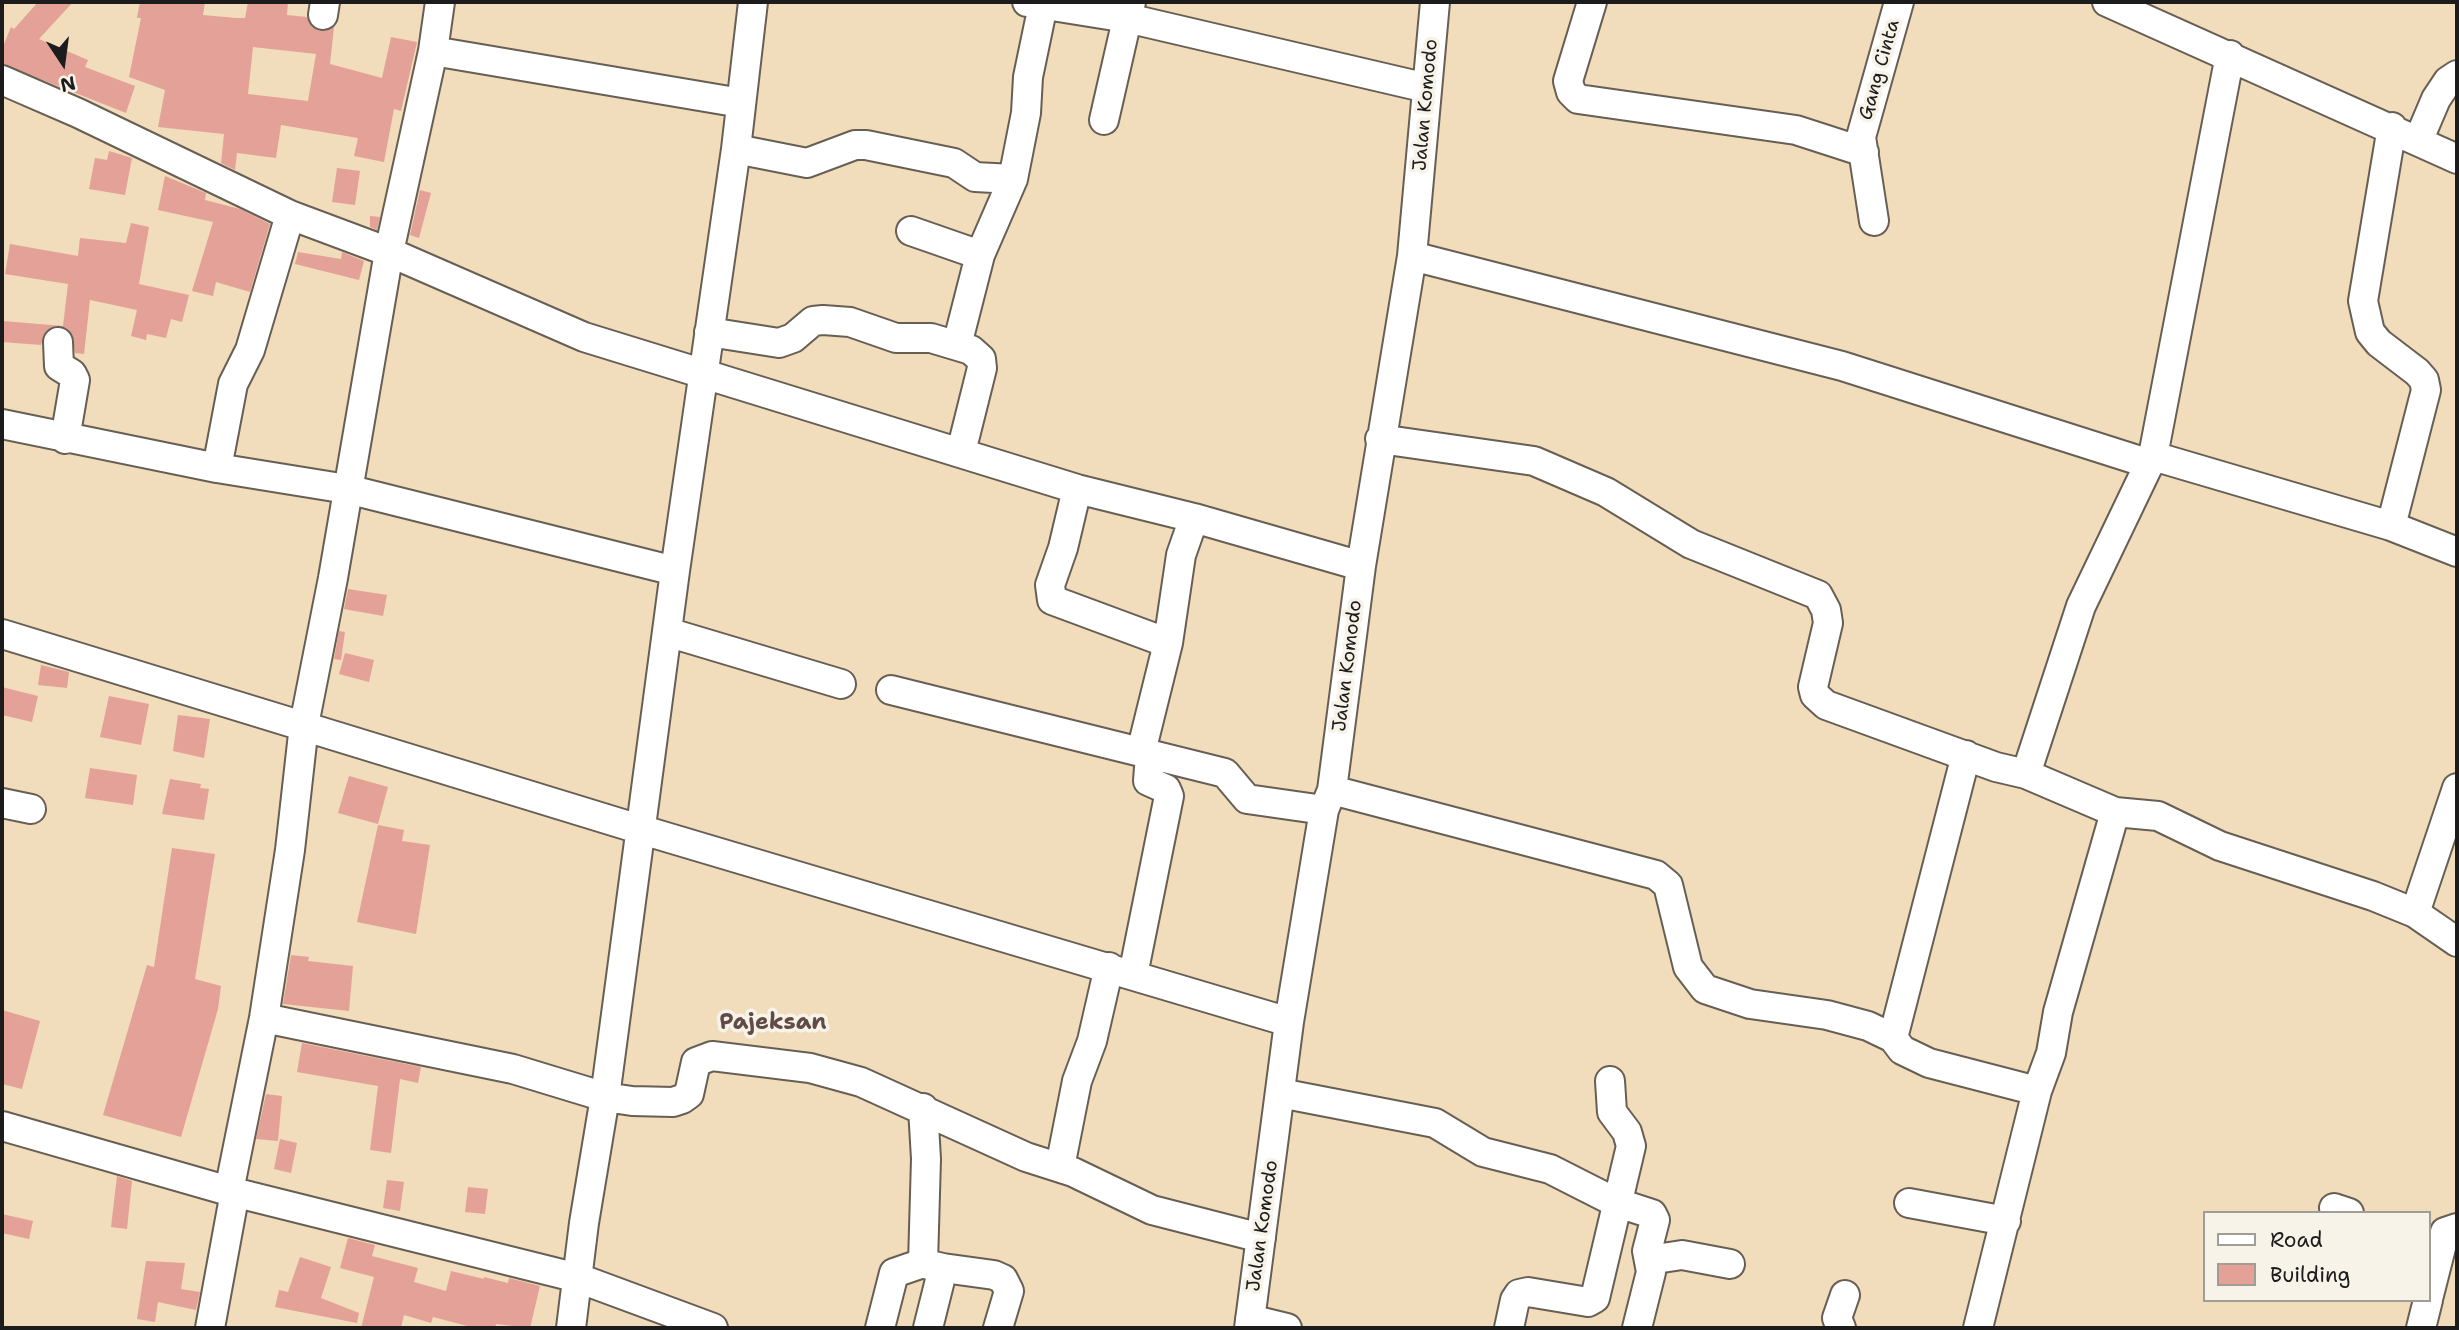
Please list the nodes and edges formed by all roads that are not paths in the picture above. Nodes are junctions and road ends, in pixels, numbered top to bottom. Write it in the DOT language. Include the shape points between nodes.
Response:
graph roads {
  1 [pos="440,2"];
  2 [pos="753,2"];
  3 [pos="1435,2"];
  4 [pos="1592,2"];
  5 [pos="1899,2"];
  6 [pos="2107,2"];
  7 [pos="1035,4"];
  8 [pos="1129,10"];
  9 [pos="433,51"];
  10 [pos="2230,55"];
  11 [pos="2457,75"];
  12 [pos="2,80"];
  13 [pos="1427,88"];
  14 [pos="741,103"];
  15 [pos="1104,120"];
  16 [pos="2392,127"];
  17 [pos="2419,139"];
  18 [pos="736,149"];
  19 [pos="1864,152"];
  20 [pos="2457,159"];
  21 [pos="1013,179"];
  22 [pos="290,215"];
  23 [pos="1874,220"];
  24 [pos="911,231"];
  25 [pos="389,252"];
  26 [pos="980,255"];
  27 [pos="1412,256"];
  28 [pos="709,332"];
  29 [pos="58,342"];
  30 [pos="957,345"];
  31 [pos="705,376"];
  32 [pos="2,424"];
  33 [pos="65,439"];
  34 [pos="1380,439"];
  35 [pos="961,452"];
  36 [pos="2151,460"];
  37 [pos="217,468"];
  38 [pos="347,489"];
  39 [pos="1077,489"];
  40 [pos="1194,518"];
  41 [pos="2391,526"];
  42 [pos="2457,552"];
  43 [pos="1361,566"];
  44 [pos="675,570"];
  45 [pos="667,632"];
  46 [pos="2,634"];
  47 [pos="1168,643"];
  48 [pos="841,684"];
  49 [pos="891,690"];
  50 [pos="304,725"];
  51 [pos="1146,753"];
  52 [pos="1966,755"];
  53 [pos="2026,774"];
  54 [pos="2457,788"];
  55 [pos="1328,800"];
  56 [pos="2,803"];
  57 [pos="31,809"];
  58 [pos="2115,812"];
  59 [pos="639,829"];
  60 [pos="2415,913"];
  61 [pos="2457,942"];
  62 [pos="1121,971"];
  63 [pos="264,1018"];
  64 [pos="1289,1022"];
  65 [pos="1893,1038"];
  66 [pos="1610,1080"];
  67 [pos="2037,1091"];
  68 [pos="1280,1093"];
  69 [pos="605,1097"];
  70 [pos="923,1108"];
  71 [pos="2,1126"];
  72 [pos="1060,1167"];
  73 [pos="232,1192"];
  74 [pos="1615,1202"];
  75 [pos="1909,1203"];
  76 [pos="2006,1222"];
  77 [pos="2443,1235"];
  78 [pos="1261,1238"];
  79 [pos="1648,1260"];
  80 [pos="1730,1264"];
  81 [pos="933,1266"];
  82 [pos="578,1278"];
  83 [pos="2431,1286"];
  84 [pos="1845,1295"];
  85 [pos="2428,1302"];
  86 [pos="1250,1324"];
  87 [pos="210,1328"];
  88 [pos="571,1328"];
  89 [pos="713,1328"];
  90 [pos="880,1328"];
  91 [pos="928,1328"];
  92 [pos="998,1328"];
  93 [pos="1287,1328"];
  94 [pos="1509,1328"];
  95 [pos="1637,1328"];
  96 [pos="1841,1328"];
  97 [pos="1978,1328"];
  98 [pos="2421,1328"];
  1 -- 9 [label="street"];
  2 -- 14 [label="street"];
  3 -- 13 [label="street, Jalan Komodo"];
  4 -- 19 [label="street" via="1568,81 1578,99 1796,130"];
  5 -- 19 [label="street, Gang Cinta" via="1861,137"];
  6 -- 10 [label="street"];
  7 -- 8 [label="street"];
  7 -- 21 [label="street" via="1026,113"];
  8 -- 13 [label="street"];
  8 -- 15 [label="street"];
  9 -- 14 [label="street"];
  9 -- 25 [label="street"];
  10 -- 16 [label="street"];
  10 -- 36 [label="street"];
  11 -- 17 [label="street" via="2436,99"];
  12 -- 22 [label="street"];
  13 -- 27 [label="street, Jalan Komodo"];
  14 -- 18 [label="street"];
  16 -- 17 [label="street"];
  16 -- 41 [label="street" via="2363,301 2370,332 2417,372 2426,390"];
  17 -- 20 [label="street"];
  18 -- 21 [label="street" via="807,163 866,145 954,163 975,177"];
  18 -- 28 [label="street"];
  19 -- 23 [label="street, Gang Cinta"];
  21 -- 26 [label="street"];
  22 -- 25 [label="street"];
  22 -- 37 [label="street" via="250,350 233,384"];
  24 -- 26 [label="street"];
  25 -- 31 [label="street" via="584,337"];
  25 -- 38 [label="street"];
  26 -- 30 [label="street"];
  27 -- 34 [label="street, Jalan Komodo"];
  27 -- 36 [label="street" via="1842,366"];
  28 -- 30 [label="street" via="779,343 813,321 823,320 850,322 896,338 931,338"];
  28 -- 31 [label="street"];
  29 -- 33 [label="street" via="59,366 75,380"];
  30 -- 35 [label="street" via="981,359 982,368"];
  31 -- 35 [label="street"];
  31 -- 44 [label="street"];
  32 -- 33 [label="street"];
  33 -- 37 [label="street"];
  34 -- 43 [label="street, Jalan Komodo"];
  34 -- 52 [label="street" via="1534,461 1606,492 1691,544 1808,589 1823,601 1828,623 1813,687 1819,701"];
  35 -- 39 [label="street"];
  36 -- 41 [label="street"];
  36 -- 53 [label="street" via="2081,607"];
  37 -- 38 [label="street"];
  38 -- 44 [label="street"];
  38 -- 50 [label="street"];
  39 -- 40 [label="street"];
  39 -- 47 [label="street" via="1050,585 1052,600"];
  40 -- 43 [label="street"];
  40 -- 47 [label="street" via="1181,555"];
  41 -- 42 [label="street"];
  43 -- 55 [label="street, Jalan Komodo"];
  44 -- 45 [label="street"];
  45 -- 48 [label="street"];
  45 -- 59 [label="street"];
  46 -- 50 [label="street"];
  47 -- 51 [label="street"];
  49 -- 51 [label="street"];
  50 -- 59 [label="street"];
  50 -- 63 [label="street"];
  51 -- 55 [label="street" via="1225,773 1247,799"];
  51 -- 62 [label="street" via="1148,781 1166,789 1169,796"];
  52 -- 53 [label="street"];
  52 -- 65 [label="street"];
  53 -- 58 [label="street"];
  54 -- 60 [label="street"];
  55 -- 64 [label="street, Jalan Komodo"];
  55 -- 65 [label="street" via="1656,875 1668,885 1688,967 1705,989 1750,1004 1827,1015"];
  56 -- 57 [label="street"];
  58 -- 60 [label="street" via="2158,816 2220,846"];
  58 -- 67 [label="street"];
  59 -- 62 [label="street"];
  59 -- 69 [label="street"];
  60 -- 61 [label="street"];
  62 -- 64 [label="street"];
  62 -- 72 [label="street" via="1077,1080"];
  63 -- 69 [label="street" via="513,1069"];
  63 -- 73 [label="street"];
  64 -- 68 [label="street, Jalan Komodo"];
  65 -- 67 [label="street" via="1902,1050 1929,1063"];
  66 -- 74 [label="street" via="1612,1112 1627,1132 1630,1146"];
  67 -- 76 [label="street"];
  68 -- 74 [label="street" via="1435,1123 1483,1152 1549,1169"];
  68 -- 78 [label="street, Jalan Komodo"];
  69 -- 70 [label="street" via="682,1099 689,1094 696,1062 712,1056 828,1072"];
  69 -- 82 [label="street"];
  70 -- 72 [label="street" via="1017,1153"];
  70 -- 81 [label="street"];
  71 -- 73 [label="street"];
  72 -- 78 [label="street" via="1152,1210"];
  73 -- 82 [label="street"];
  73 -- 87 [label="street"];
  74 -- 79 [label="street" via="1654,1217"];
  74 -- 94 [label="street" via="1595,1298 1587,1302 1519,1294"];
  75 -- 76 [label="street"];
  76 -- 97 [label="street"];
  77 -- 83 [label="street"];
  78 -- 86 [label="street, Jalan Komodo"];
  79 -- 80 [label="street" via="1682,1255"];
  79 -- 95 [label="street" via="1651,1272"];
  81 -- 90 [label="street" via="894,1273"];
  81 -- 91 [label="street"];
  81 -- 92 [label="street" via="1003,1279 1009,1292"];
  82 -- 88 [label="street"];
  82 -- 89 [label="street"];
  84 -- 96 [label="street" via="1837,1318"];
  85 -- 98 [label="street"];
  86 -- 93 [label="street"];
}
